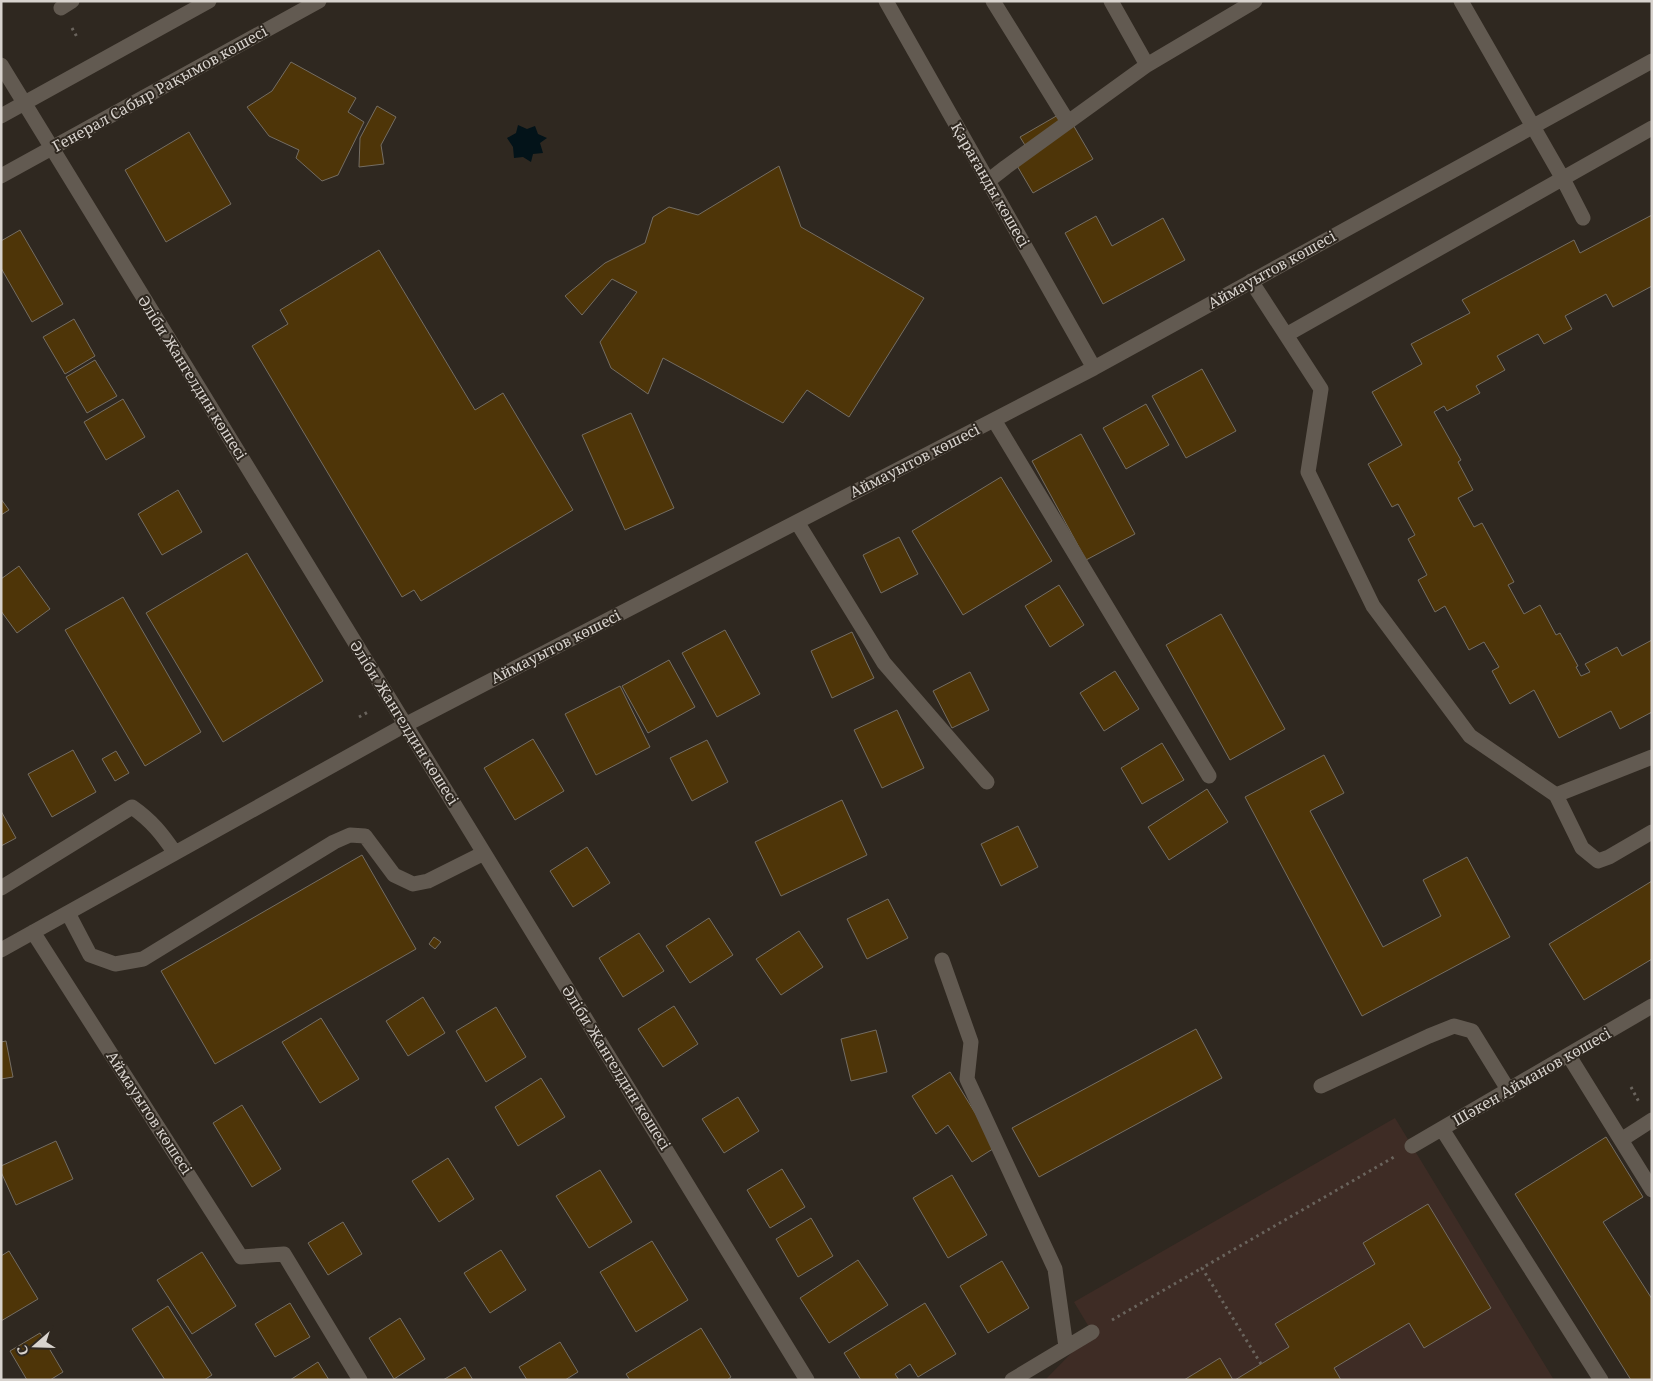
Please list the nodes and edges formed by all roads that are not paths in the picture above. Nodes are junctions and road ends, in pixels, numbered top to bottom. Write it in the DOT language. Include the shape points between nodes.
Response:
graph roads {
  1 [pos="208,1"];
  2 [pos="319,1"];
  3 [pos="886,1"];
  4 [pos="993,1"];
  5 [pos="1111,1"];
  6 [pos="1254,1"];
  7 [pos="1461,1"];
  8 [pos="1652,61"];
  9 [pos="1,65"];
  10 [pos="1147,65"];
  11 [pos="24,104"];
  12 [pos="1,116"];
  13 [pos="1068,122"];
  14 [pos="1532,126"];
  15 [pos="1652,128"];
  16 [pos="52,148"];
  17 [pos="1,176"];
  18 [pos="1562,179"];
  19 [pos="988,181"];
  20 [pos="1583,218"];
  21 [pos="1250,282"];
  22 [pos="1286,335"];
  23 [pos="1094,368"];
  24 [pos="994,420"];
  25 [pos="797,522"];
  26 [pos="405,725"];
  27 [pos="1652,757"];
  28 [pos="1208,776"];
  29 [pos="987,782"];
  30 [pos="1556,795"];
  31 [pos="1652,832"];
  32 [pos="175,853"];
  33 [pos="484,853"];
  34 [pos="1,888"];
  35 [pos="68,913"];
  36 [pos="33,932"];
  37 [pos="1,950"];
  38 [pos="942,960"];
  39 [pos="1652,1006"];
  40 [pos="1569,1056"];
  41 [pos="1321,1086"];
  42 [pos="1509,1091"];
  43 [pos="1652,1120"];
  44 [pos="1442,1129"];
  45 [pos="1621,1140"];
  46 [pos="1412,1146"];
  47 [pos="1652,1190"];
  48 [pos="1092,1332"];
  49 [pos="1066,1347"];
  50 [pos="360,1380"];
  51 [pos="807,1380"];
  52 [pos="1012,1380"];
  53 [pos="1601,1380"];
  1 -- 11 [label="street"];
  2 -- 16 [label="street, Генерал Сабыр Рақымов көшесі"];
  3 -- 19 [label="street, Қарағанды көшесі"];
  4 -- 13 [label="street"];
  5 -- 10 [label="street"];
  6 -- 10 [label="street"];
  7 -- 14 [label="street"];
  8 -- 14 [label="street, Аймауытов көшесі"];
  9 -- 11 [label="street, Әліби Жангелдин көшесі"];
  10 -- 13 [label="street"];
  11 -- 12 [label="street"];
  11 -- 16 [label="street, Әліби Жангелдин көшесі"];
  13 -- 19 [label="street"];
  14 -- 18 [label="street"];
  14 -- 21 [label="street, Аймауытов көшесі"];
  15 -- 18 [label="street"];
  16 -- 17 [label="street, Генерал Сабыр Рақымов көшесі"];
  16 -- 26 [label="street, Әліби Жангелдин көшесі"];
  18 -- 20 [label="street"];
  18 -- 22 [label="street"];
  19 -- 23 [label="street, Қарағанды көшесі"];
  21 -- 22 [label="street"];
  21 -- 23 [label="street, Аймауытов көшесі"];
  22 -- 30 [label="street" via="1321,389 1308,472 1373,606 1470,736"];
  23 -- 24 [label="street, Аймауытов көшесі"];
  24 -- 25 [label="street, Аймауытов көшесі"];
  24 -- 28 [label="street"];
  25 -- 26 [label="street, Аймауытов көшесі"];
  25 -- 29 [label="street" via="884,663"];
  26 -- 32 [label="street, Аймауытов көшесі"];
  26 -- 33 [label="street, Әліби Жангелдин көшесі"];
  27 -- 30 [label="street"];
  30 -- 31 [label="street" via="1582,848 1598,861"];
  32 -- 34 [label="street" via="158,828 132,808"];
  32 -- 35 [label="street, Аймауытов көшесі"];
  33 -- 35 [label="street" via="428,881 413,884 394,875 365,836 350,835 143,959 115,964 90,955"];
  33 -- 51 [label="street, Әліби Жангелдин көшесі"];
  35 -- 36 [label="street, Аймауытов көшесі"];
  36 -- 37 [label="street, Аймауытов көшесі"];
  36 -- 50 [label="street, Аймауытов көшесі" via="241,1257 284,1254"];
  38 -- 49 [label="street" via="971,1042 967,1079 1055,1269"];
  39 -- 40 [label="street, Шәкен Айманов көшесі"];
  40 -- 42 [label="street, Шәкен Айманов көшесі"];
  40 -- 45 [label="street"];
  41 -- 42 [label="street" via="1454,1026 1472,1031"];
  42 -- 44 [label="street, Шәкен Айманов көшесі"];
  43 -- 45 [label="street"];
  44 -- 46 [label="street, Шәкен Айманов көшесі"];
  44 -- 53 [label="street"];
  45 -- 47 [label="street"];
  48 -- 49 [label="street"];
  49 -- 52 [label="street"];
}
